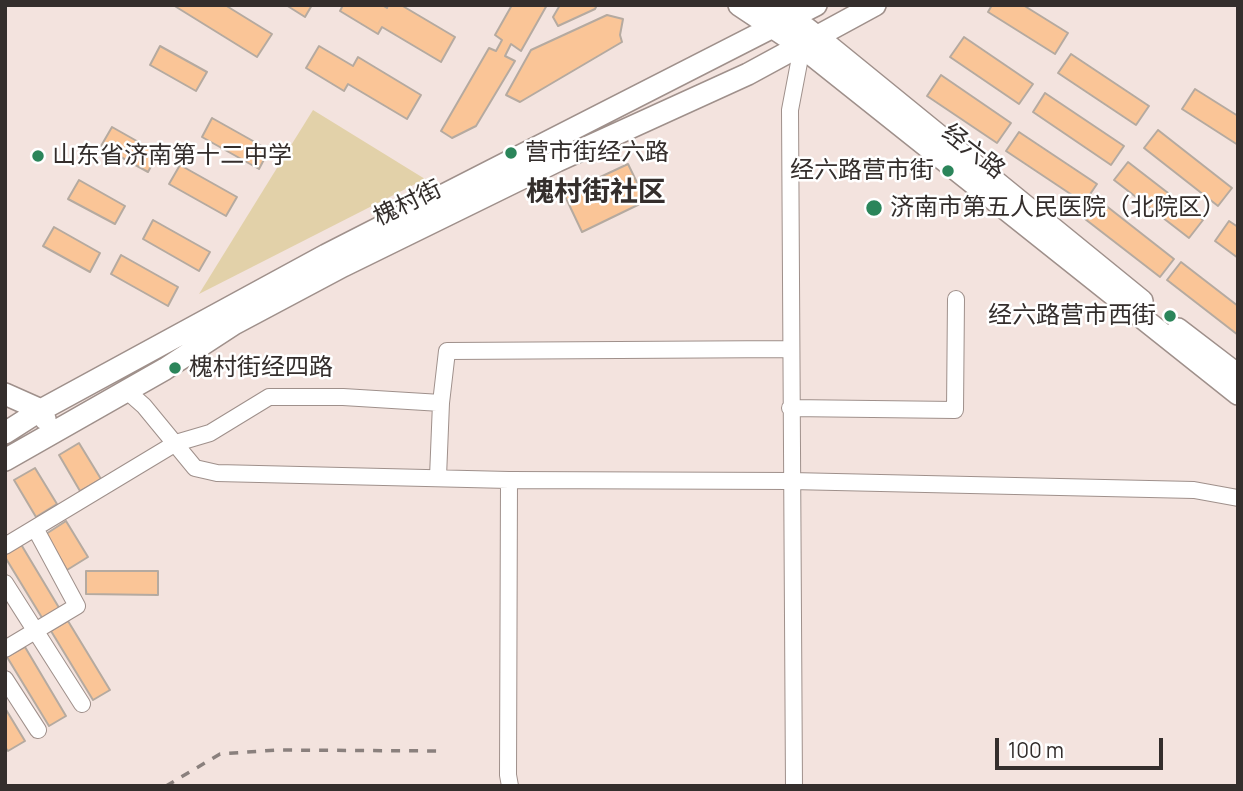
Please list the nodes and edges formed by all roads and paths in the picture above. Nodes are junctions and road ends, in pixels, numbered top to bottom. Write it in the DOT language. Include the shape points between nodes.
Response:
graph roads {
  1 [pos="739,5"];
  2 [pos="766,5"];
  3 [pos="816,5"];
  4 [pos="876,5"];
  5 [pos="784,22"];
  6 [pos="810,43"];
  7 [pos="956,299"];
  8 [pos="790,349"];
  9 [pos="1238,375"];
  10 [pos="127,391"];
  11 [pos="5,394"];
  12 [pos="1238,394"];
  13 [pos="441,403"];
  14 [pos="790,408"];
  15 [pos="23,415"];
  16 [pos="5,433"];
  17 [pos="51,433"];
  18 [pos="176,443"];
  19 [pos="5,460"];
  20 [pos="438,477"];
  21 [pos="509,480"];
  22 [pos="791,481"];
  23 [pos="1238,498"];
  24 [pos="34,528"];
  25 [pos="5,546"];
  26 [pos="5,583"];
  27 [pos="35,631"];
  28 [pos="5,649"];
  29 [pos="5,679"];
  30 [pos="82,704"];
  31 [pos="38,730"];
  32 [pos="510,786"];
  33 [pos="794,786"];
  1 -- 5 [label="main road, 经六路"];
  2 -- 5 [label="main road, 经六路"];
  3 -- 5 [label="main road, 槐村街"];
  4 -- 6 [label="main road, 槐村街"];
  5 -- 6 [label="main road, 经六路"];
  5 -- 15 [label="main road, 槐村街"];
  6 -- 8 [label="street" via="790,110"];
  6 -- 9 [label="main road, 经六路"];
  6 -- 10 [label="main road, 槐村街" via="343,266 234,324"];
  6 -- 12 [label="main road, 经六路"];
  7 -- 14 [label="street" via="955,410"];
  8 -- 13 [label="street" via="447,351"];
  8 -- 14 [label="street"];
  10 -- 17 [label="main road, 槐村街"];
  10 -- 18 [label="street"];
  11 -- 15 [label="main road"];
  13 -- 18 [label="street" via="269,397 210,433"];
  13 -- 20 [label="street"];
  14 -- 22 [label="street"];
  15 -- 16 [label="main road, 槐村街"];
  15 -- 17 [label="main road"];
  17 -- 19 [label="main road, 槐村街"];
  18 -- 20 [label="street" via="195,468 217,473"];
  18 -- 24 [label="street"];
  20 -- 21 [label="street"];
  21 -- 22 [label="street"];
  21 -- 32 [label="street"];
  22 -- 23 [label="street" via="1194,491"];
  22 -- 33 [label="street"];
  24 -- 25 [label="street"];
  24 -- 27 [label="street" via="77,606"];
  26 -- 27 [label="street"];
  27 -- 28 [label="street"];
  27 -- 30 [label="street"];
  29 -- 31 [label="street"];
}
